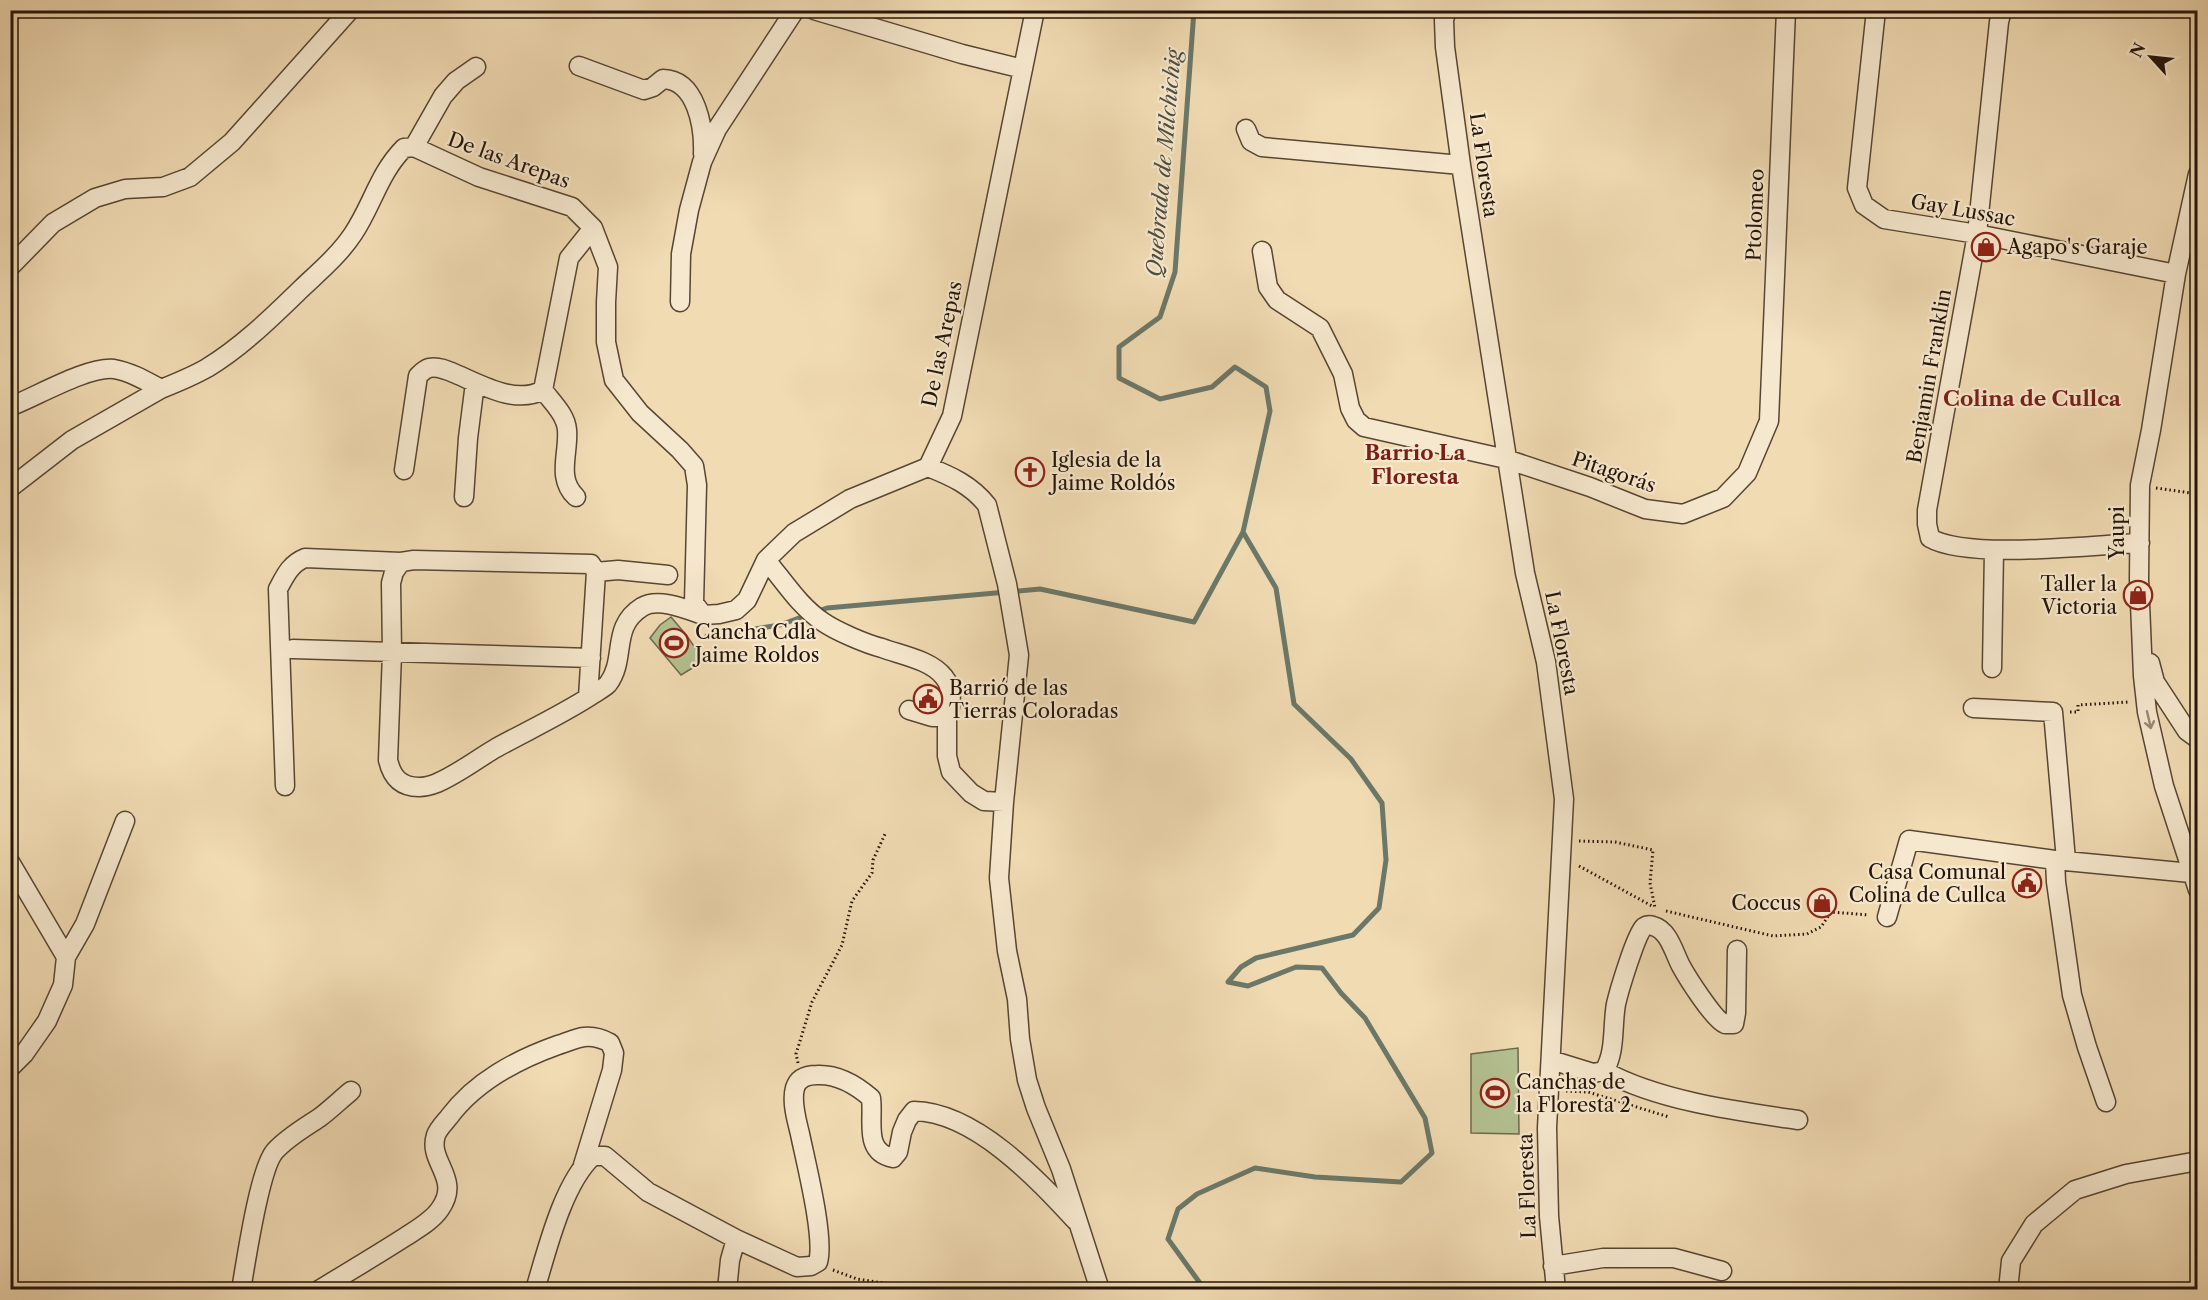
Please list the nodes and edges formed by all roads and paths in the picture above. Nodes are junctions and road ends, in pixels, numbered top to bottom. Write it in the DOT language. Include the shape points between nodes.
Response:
graph roads {
  1 [pos="350,10"];
  2 [pos="795,10"];
  3 [pos="814,10"];
  4 [pos="1035,10"];
  5 [pos="1447,10"];
  6 [pos="1786,10"];
  7 [pos="1876,10"];
  8 [pos="2002,10"];
  9 [pos="579,66"];
  10 [pos="476,67"];
  11 [pos="1023,69"];
  12 [pos="1245,129"];
  13 [pos="414,147"];
  14 [pos="702,162"];
  15 [pos="1461,165"];
  16 [pos="2198,174"];
  17 [pos="592,228"];
  18 [pos="1977,234"];
  19 [pos="1262,251"];
  20 [pos="10,267"];
  21 [pos="2176,274"];
  22 [pos="681,302"];
  23 [pos="475,383"];
  24 [pos="161,389"];
  25 [pos="543,390"];
  26 [pos="10,405"];
  27 [pos="1768,421"];
  28 [pos="1506,459"];
  29 [pos="928,467"];
  30 [pos="404,470"];
  31 [pos="2140,485"];
  32 [pos="10,488"];
  33 [pos="2198,494"];
  34 [pos="464,497"];
  35 [pos="576,497"];
  36 [pos="2140,543"];
  37 [pos="1994,550"];
  38 [pos="766,560"];
  39 [pos="401,562"];
  40 [pos="596,572"];
  41 [pos="668,575"];
  42 [pos="703,615"];
  43 [pos="2140,620"];
  44 [pos="293,649"];
  45 [pos="392,653"];
  46 [pos="591,658"];
  47 [pos="1992,668"];
  48 [pos="588,697"];
  49 [pos="1973,708"];
  50 [pos="909,710"];
  51 [pos="2053,712"];
  52 [pos="2147,712"];
  53 [pos="947,717"];
  54 [pos="2198,739"];
  55 [pos="285,786"];
  56 [pos="1004,802"];
  57 [pos="125,821"];
  58 [pos="886,832"];
  59 [pos="1562,849"];
  60 [pos="2060,860"];
  61 [pos="10,862"];
  62 [pos="2194,881"];
  63 [pos="1655,908"];
  64 [pos="1887,917"];
  65 [pos="1737,950"];
  66 [pos="66,957"];
  67 [pos="1551,1060"];
  68 [pos="10,1068"];
  69 [pos="1604,1071"];
  70 [pos="800,1079"];
  71 [pos="1549,1090"];
  72 [pos="351,1091"];
  73 [pos="2106,1102"];
  74 [pos="1678,1118"];
  75 [pos="1798,1120"];
  76 [pos="2198,1161"];
  77 [pos="583,1165"];
  78 [pos="1077,1221"];
  79 [pos="736,1239"];
  80 [pos="818,1262"];
  81 [pos="1553,1266"];
  82 [pos="1722,1271"];
  83 [pos="241,1290"];
  84 [pos="319,1290"];
  85 [pos="535,1290"];
  86 [pos="727,1290"];
  87 [pos="930,1290"];
  88 [pos="1100,1290"];
  89 [pos="1556,1290"];
  90 [pos="2008,1290"];
  1 -- 20 [label="street" via="232,142 190,177 163,187 125,189 95,198 53,223"];
  2 -- 14 [label="street" via="717,129"];
  3 -- 11 [label="street"];
  4 -- 11 [label="street, De las Arepas"];
  5 -- 15 [label="street, La Floresta" via="1445,47"];
  6 -- 27 [label="street, Ptolomeo"];
  7 -- 18 [label="street, Gay Lussac" via="1857,188 1864,206 1884,219"];
  8 -- 18 [label="street, Benjamin Franklin"];
  9 -- 14 [label="street" via="644,90 663,79 679,83 701,117"];
  10 -- 13 [label="street" via="443,96"];
  11 -- 29 [label="street, De las Arepas" via="952,416"];
  12 -- 15 [label="street" via="1251,141 1262,147"];
  13 -- 17 [label="street, De las Arepas" via="479,177 572,207"];
  13 -- 24 [label="street" via="404,148 393,159 356,228 332,260 256,332 206,368"];
  14 -- 22 [label="street" via="681,254"];
  15 -- 28 [label="street, La Floresta"];
  16 -- 21 [label="street, Yaupi"];
  17 -- 25 [label="street" via="569,258"];
  17 -- 42 [label="street, De las Arepas" via="608,267 606,342 614,380 640,413 694,466 694,603"];
  18 -- 21 [label="street, Gay Lussac"];
  18 -- 37 [label="street, Benjamin Franklin" via="1927,524 1930,538 1940,544"];
  19 -- 28 [label="street, Pitagorás" via="1268,287 1277,300 1320,328 1343,374 1350,408 1364,427"];
  21 -- 31 [label="street, Yaupi"];
  23 -- 25 [label="street" via="521,397"];
  23 -- 30 [label="street" via="441,368 428,368 418,376"];
  23 -- 34 [label="street"];
  24 -- 26 [label="street" via="131,374 96,369"];
  24 -- 32 [label="street" via="72,440"];
  25 -- 35 [label="street" via="564,418 567,488"];
  27 -- 28 [label="street, Pitagorás" via="1747,472 1723,498 1683,514 1645,509"];
  28 -- 59 [label="street, La Floresta" via="1525,573 1546,662 1564,799"];
  29 -- 38 [label="street" via="850,499 794,533"];
  29 -- 56 [label="street" via="951,476 977,493 987,505 1009,592 1019,655"];
  31 -- 33 [label="path"];
  31 -- 36 [label="street, Yaupi"];
  36 -- 37 [label="street, Benjamin Franklin"];
  36 -- 43 [label="street, Yaupi"];
  37 -- 47 [label="street"];
  38 -- 42 [label="street" via="747,600 736,610"];
  38 -- 53 [label="street" via="800,603 824,623 909,657 946,678 951,694"];
  39 -- 40 [label="street" via="583,563 591,564"];
  39 -- 45 [label="street" via="391,583"];
  39 -- 55 [label="street" via="304,558 288,570 278,590"];
  40 -- 41 [label="street"];
  40 -- 46 [label="street"];
  42 -- 48 [label="street" via="650,603 639,609 627,619 616,666 607,685"];
  43 -- 52 [label="street, Yaupi"];
  43 -- 54 [label="street" via="2155,682 2187,731"];
  44 -- 45 [label="street"];
  45 -- 46 [label="street"];
  45 -- 48 [label="street" via="387,760 391,773 401,783 418,787 436,784"];
  46 -- 48 [label="street"];
  49 -- 51 [label="street"];
  50 -- 53 [label="street"];
  51 -- 52 [label="path" via="2078,712 2078,705 2136,701 2135,711"];
  51 -- 60 [label="street"];
  52 -- 62 [label="street, Yaupi, one-way" via="2164,786"];
  53 -- 56 [label="street" via="951,772 984,801"];
  56 -- 78 [label="street" via="999,879 1020,1039 1030,1089"];
  57 -- 66 [label="street" via="85,924"];
  58 -- 70 [label="path" via="873,860 872,873 852,901 842,945 812,1002 796,1054"];
  59 -- 63 [label="path"];
  59 -- 63 [label="path" via="1615,842 1653,850 1650,883"];
  59 -- 67 [label="street, La Floresta"];
  60 -- 62 [label="street"];
  60 -- 64 [label="street" via="1909,840"];
  60 -- 73 [label="street" via="2056,882 2072,995"];
  61 -- 66 [label="street"];
  63 -- 64 [label="path" via="1773,936 1807,934 1821,927 1831,912"];
  65 -- 69 [label="street" via="1736,1013 1734,1024 1725,1024 1704,1002 1659,928 1644,927 1616,1003 1610,1062"];
  66 -- 68 [label="street" via="63,985 47,1021"];
  67 -- 69 [label="street" via="1593,1073"];
  67 -- 71 [label="street, La Floresta"];
  69 -- 75 [label="street" via="1662,1094"];
  70 -- 78 [label="street" via="809,1075 841,1078 871,1098 872,1142 884,1156 893,1158 898,1152 902,1132 914,1111 944,1117 974,1131 1032,1174"];
  70 -- 80 [label="street" via="795,1090 795,1114 810,1179 821,1252"];
  71 -- 74 [label="path" via="1588,1092"];
  71 -- 81 [label="street, La Floresta" via="1546,1128"];
  72 -- 83 [label="street" via="273,1153 257,1204"];
  76 -- 90 [label="street" via="2126,1174 2074,1190 2034,1224 2011,1261"];
  77 -- 79 [label="street" via="593,1156 605,1156 648,1192"];
  77 -- 84 [label="street" via="612,1070 614,1053 610,1043 600,1038 582,1037 534,1054 484,1080 436,1133 436,1156 446,1173 447,1186 440,1210"];
  77 -- 85 [label="street" via="558,1215"];
  78 -- 88 [label="street"];
  79 -- 80 [label="street" via="797,1267"];
  79 -- 86 [label="street"];
  80 -- 87 [label="path" via="857,1279"];
  81 -- 82 [label="street" via="1603,1258 1674,1258"];
  81 -- 89 [label="street, La Floresta"];
}
